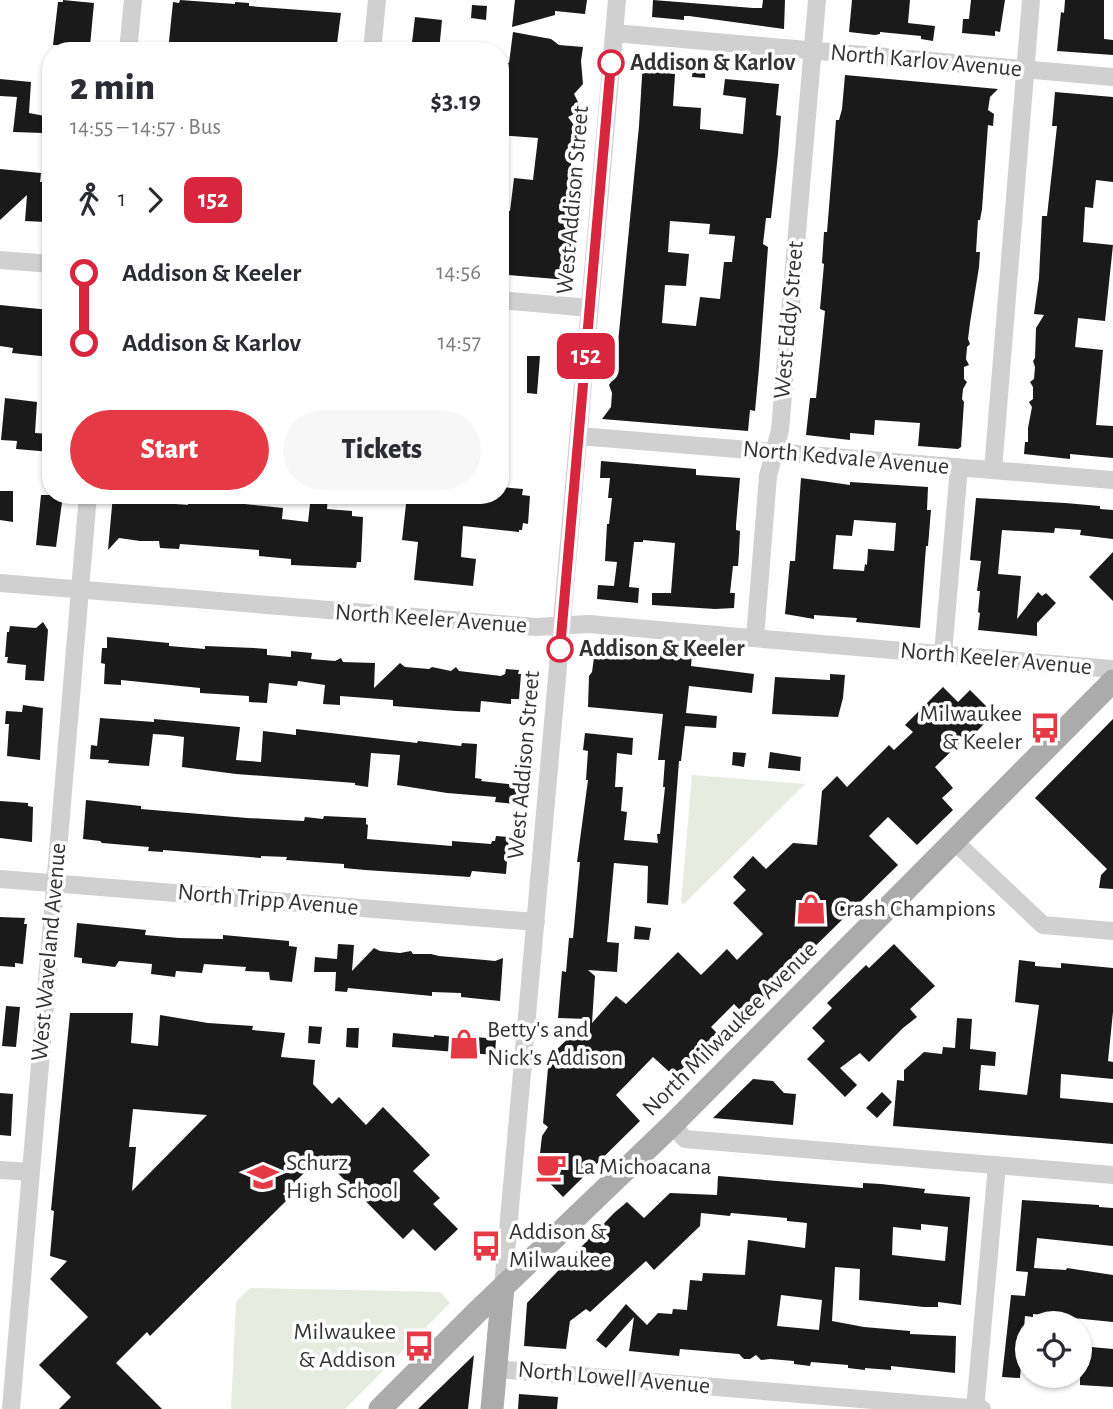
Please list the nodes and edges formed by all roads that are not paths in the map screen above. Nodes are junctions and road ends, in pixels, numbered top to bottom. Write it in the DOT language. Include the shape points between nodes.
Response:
graph roads {
  1 [pos="133,0"];
  2 [pos="377,0"];
  3 [pos="617,0"];
  4 [pos="817,0"];
  5 [pos="1031,0"];
  6 [pos="614,33"];
  7 [pos="129,42"];
  8 [pos="373,42"];
  9 [pos="812,51"];
  10 [pos="1025,70"];
  11 [pos="1113,77"];
  12 [pos="0,260"];
  13 [pos="42,263"];
  14 [pos="509,301"];
  15 [pos="590,307"];
  16 [pos="579,436"];
  17 [pos="774,452"];
  18 [pos="959,467"];
  19 [pos="993,470"];
  20 [pos="1113,480"];
  21 [pos="87,504"];
  22 [pos="0,583"];
  23 [pos="80,590"];
  24 [pos="563,624"];
  25 [pos="755,638"];
  26 [pos="943,654"];
  27 [pos="1113,669"];
  28 [pos="1113,681"];
  29 [pos="955,842"];
  30 [pos="0,878"];
  31 [pos="55,883"];
  32 [pos="536,922"];
  33 [pos="1113,931"];
  34 [pos="672,1125"];
  35 [pos="997,1165"];
  36 [pos="0,1170"];
  37 [pos="31,1172"];
  38 [pos="1113,1175"];
  39 [pos="503,1287"];
  40 [pos="496,1369"];
  41 [pos="11,1409"];
  42 [pos="380,1409"];
  43 [pos="492,1409"];
  44 [pos="975,1409"];
  45 [pos="982,1409"];
  1 -- 7 [label="street"];
  2 -- 8 [label="street"];
  3 -- 6 [label="street, West Addison Street"];
  4 -- 9 [label="street, West Eddy Street"];
  5 -- 10 [label="street"];
  6 -- 9 [label="street, North Karlov Avenue"];
  6 -- 15 [label="street, West Addison Street"];
  9 -- 10 [label="street, North Karlov Avenue"];
  9 -- 17 [label="street, West Eddy Street" via="780,429"];
  10 -- 11 [label="street, North Karlov Avenue"];
  10 -- 19 [label="street"];
  12 -- 13 [label="street"];
  14 -- 15 [label="street"];
  15 -- 16 [label="street, West Addison Street"];
  16 -- 17 [label="street, North Kedvale Avenue"];
  16 -- 24 [label="street, West Addison Street"];
  17 -- 18 [label="street, North Kedvale Avenue"];
  17 -- 25 [label="street, West Eddy Street" via="768,476"];
  18 -- 19 [label="street, North Kedvale Avenue"];
  18 -- 26 [label="street"];
  19 -- 20 [label="street, North Kedvale Avenue"];
  21 -- 23 [label="street, West Waveland Avenue"];
  22 -- 23 [label="street, North Keeler Avenue"];
  23 -- 24 [label="street, North Keeler Avenue" via="536,627"];
  23 -- 31 [label="street, West Waveland Avenue"];
  24 -- 25 [label="street, North Keeler Avenue"];
  24 -- 32 [label="street, West Addison Street"];
  25 -- 26 [label="street, North Keeler Avenue"];
  26 -- 27 [label="street, North Keeler Avenue"];
  28 -- 29 [label="main road, North Milwaukee Avenue"];
  29 -- 33 [label="street" via="1043,925"];
  29 -- 34 [label="main road, North Milwaukee Avenue"];
  30 -- 31 [label="street, North Tripp Avenue"];
  31 -- 32 [label="street, North Tripp Avenue"];
  31 -- 37 [label="street, West Waveland Avenue"];
  32 -- 39 [label="street, West Addison Street"];
  34 -- 35 [label="street" via="685,1139"];
  34 -- 39 [label="main road, North Milwaukee Avenue"];
  35 -- 38 [label="street"];
  35 -- 44 [label="street"];
  36 -- 37 [label="street"];
  37 -- 41 [label="street, West Waveland Avenue"];
  39 -- 40 [label="main road, West Addison Street"];
  39 -- 42 [label="main road, North Milwaukee Avenue"];
  40 -- 43 [label="main road, West Addison Street"];
  40 -- 44 [label="street, North Lowell Avenue"];
  44 -- 45 [label="street, North Lowell Avenue"];
}
